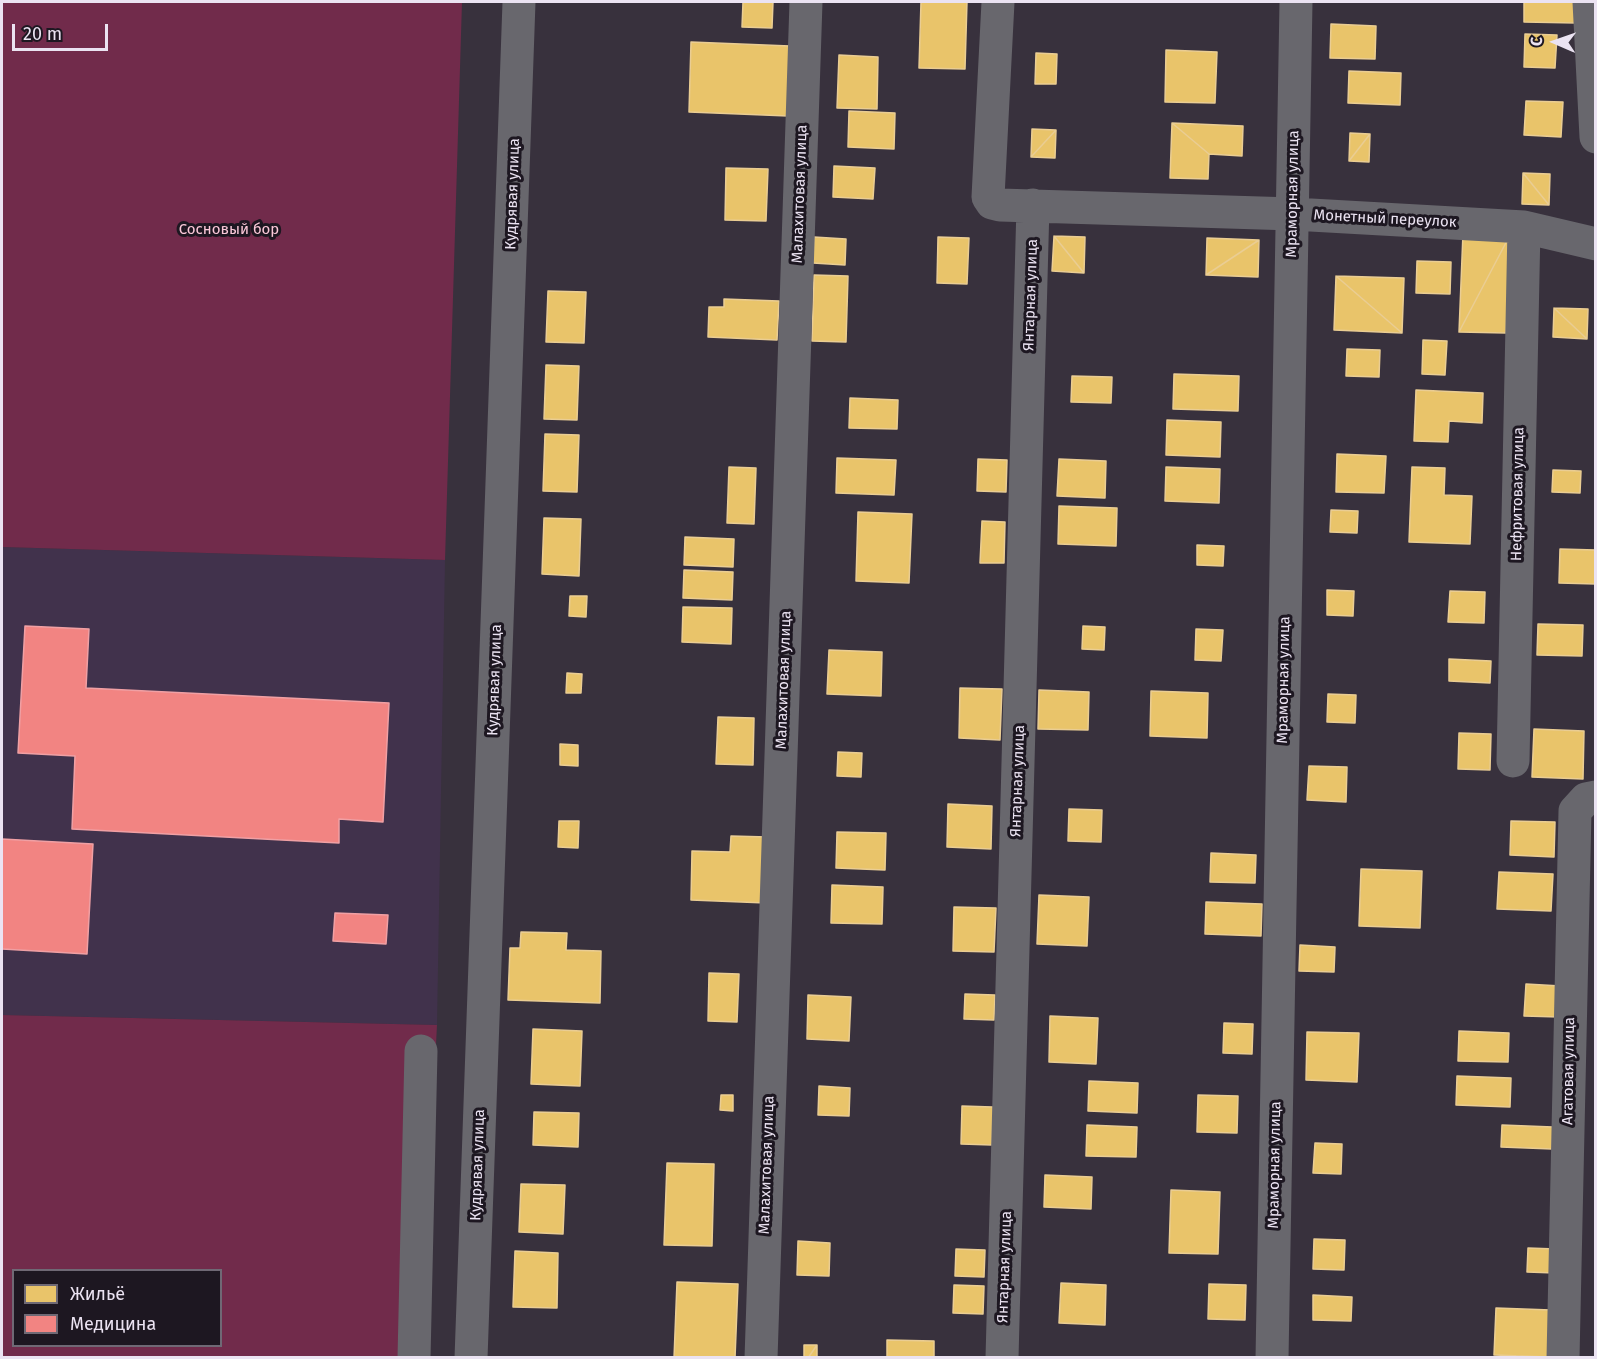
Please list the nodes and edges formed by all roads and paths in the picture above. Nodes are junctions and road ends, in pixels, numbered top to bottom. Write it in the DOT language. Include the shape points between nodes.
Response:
graph roads {
  1 [pos="519,2"];
  2 [pos="806,2"];
  3 [pos="998,2"];
  4 [pos="1296,2"];
  5 [pos="1589,2"];
  6 [pos="1596,137"];
  7 [pos="1033,205"];
  8 [pos="1293,214"];
  9 [pos="1524,227"];
  10 [pos="1596,244"];
  11 [pos="1513,761"];
  12 [pos="1596,797"];
  13 [pos="421,1051"];
  14 [pos="414,1358"];
  15 [pos="471,1358"];
  16 [pos="761,1358"];
  17 [pos="1002,1358"];
  18 [pos="1272,1358"];
  19 [pos="1563,1358"];
  1 -- 15 [label="street, Кудрявая улица"];
  2 -- 16 [label="street, Малахитовая улица"];
  3 -- 7 [label="street, Монетный переулок" via="988,196 1000,205"];
  4 -- 8 [label="street, Мраморная улица"];
  5 -- 6 [label="street"];
  7 -- 8 [label="street, Монетный переулок"];
  7 -- 17 [label="street, Янтарная улица"];
  8 -- 9 [label="street, Монетный переулок"];
  8 -- 18 [label="street, Мраморная улица"];
  9 -- 10 [label="street, Монетный переулок"];
  9 -- 11 [label="street, Нефритовая улица"];
  12 -- 19 [label="street, Агатовая улица" via="1586,799 1575,811"];
  13 -- 14 [label="street"];
}
